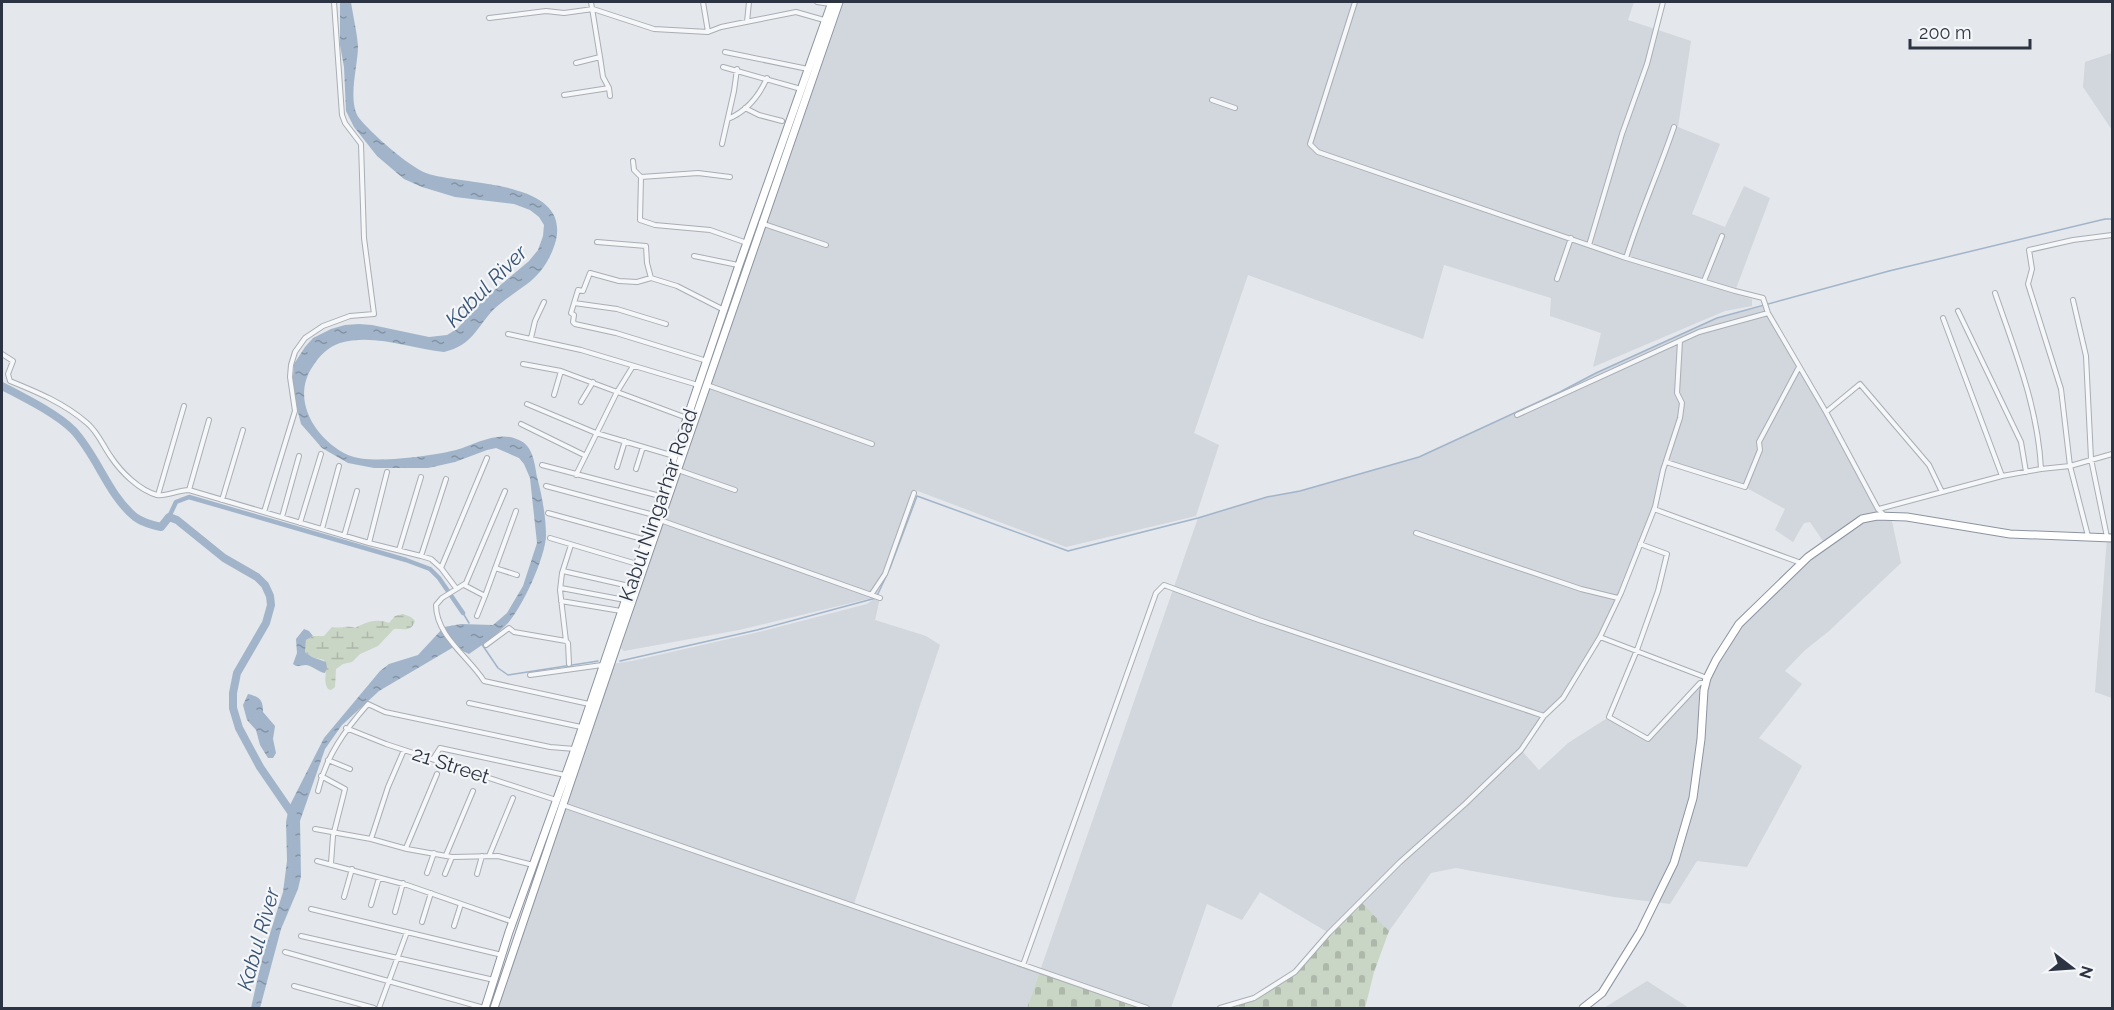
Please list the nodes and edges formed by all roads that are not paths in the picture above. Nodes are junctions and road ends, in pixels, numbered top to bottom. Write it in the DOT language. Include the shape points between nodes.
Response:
graph roads {
  1 [pos="334,2"];
  2 [pos="591,2"];
  3 [pos="703,2"];
  4 [pos="749,2"];
  5 [pos="817,2"];
  6 [pos="839,2"];
  7 [pos="1355,2"];
  8 [pos="1663,2"];
  9 [pos="831,3"];
  10 [pos="593,9"];
  11 [pos="489,18"];
  12 [pos="825,21"];
  13 [pos="747,22"];
  14 [pos="708,32"];
  15 [pos="725,52"];
  16 [pos="600,57"];
  17 [pos="576,63"];
  18 [pos="723,67"];
  19 [pos="737,69"];
  20 [pos="808,69"];
  21 [pos="768,78"];
  22 [pos="609,88"];
  23 [pos="802,89"];
  24 [pos="564,95"];
  25 [pos="610,96"];
  26 [pos="1212,100"];
  27 [pos="745,108"];
  28 [pos="1235,108"];
  29 [pos="728,119"];
  30 [pos="782,121"];
  31 [pos="1674,127"];
  32 [pos="722,144"];
  33 [pos="633,161"];
  34 [pos="641,177"];
  35 [pos="730,177"];
  36 [pos="758,222"];
  37 [pos="2112,235"];
  38 [pos="1722,236"];
  39 [pos="1571,238"];
  40 [pos="597,242"];
  41 [pos="747,243"];
  42 [pos="826,245"];
  43 [pos="1589,245"];
  44 [pos="694,256"];
  45 [pos="1626,258"];
  46 [pos="739,265"];
  47 [pos="651,278"];
  48 [pos="1557,279"];
  49 [pos="1704,281"];
  50 [pos="1995,293"];
  51 [pos="2073,300"];
  52 [pos="544,302"];
  53 [pos="574,303"];
  54 [pos="724,310"];
  55 [pos="1958,311"];
  56 [pos="1768,313"];
  57 [pos="1943,318"];
  58 [pos="666,324"];
  59 [pos="508,334"];
  60 [pos="531,338"];
  61 [pos="1680,341"];
  62 [pos="2,354"];
  63 [pos="707,361"];
  64 [pos="523,364"];
  65 [pos="633,366"];
  66 [pos="1799,367"];
  67 [pos="561,371"];
  68 [pos="593,382"];
  69 [pos="699,385"];
  70 [pos="707,385"];
  71 [pos="617,392"];
  72 [pos="554,395"];
  73 [pos="581,402"];
  74 [pos="527,404"];
  75 [pos="184,406"];
  76 [pos="1826,412"];
  77 [pos="1517,415"];
  78 [pos="688,419"];
  79 [pos="209,420"];
  80 [pos="521,424"];
  81 [pos="243,430"];
  82 [pos="596,433"];
  83 [pos="625,441"];
  84 [pos="872,444"];
  85 [pos="643,447"];
  86 [pos="321,454"];
  87 [pos="2112,454"];
  88 [pos="585,455"];
  89 [pos="299,456"];
  90 [pos="675,456"];
  91 [pos="487,458"];
  92 [pos="2091,459"];
  93 [pos="1666,462"];
  94 [pos="542,465"];
  95 [pos="339,466"];
  96 [pos="2070,466"];
  97 [pos="617,467"];
  98 [pos="636,469"];
  99 [pos="2041,469"];
  100 [pos="678,470"];
  101 [pos="387,472"];
  102 [pos="2026,472"];
  103 [pos="576,475"];
  104 [pos="2002,476"];
  105 [pos="421,477"];
  106 [pos="446,479"];
  107 [pos="546,486"];
  108 [pos="189,490"];
  109 [pos="505,490"];
  110 [pos="735,490"];
  111 [pos="357,491"];
  112 [pos="1942,492"];
  113 [pos="914,493"];
  114 [pos="158,495"];
  115 [pos="661,497"];
  116 [pos="222,500"];
  117 [pos="1654,509"];
  118 [pos="1878,509"];
  119 [pos="516,511"];
  120 [pos="264,512"];
  121 [pos="548,513"];
  122 [pos="1886,516"];
  123 [pos="282,517"];
  124 [pos="656,518"];
  125 [pos="300,523"];
  126 [pos="322,529"];
  127 [pos="1416,533"];
  128 [pos="344,536"];
  129 [pos="2088,537"];
  130 [pos="550,538"];
  131 [pos="2110,538"];
  132 [pos="646,540"];
  133 [pos="369,543"];
  134 [pos="572,544"];
  135 [pos="1640,544"];
  136 [pos="399,550"];
  137 [pos="421,556"];
  138 [pos="638,564"];
  139 [pos="1802,564"];
  140 [pos="441,568"];
  141 [pos="495,568"];
  142 [pos="563,571"];
  143 [pos="517,575"];
  144 [pos="464,585"];
  145 [pos="630,586"];
  146 [pos="561,588"];
  147 [pos="452,591"];
  148 [pos="871,595"];
  149 [pos="485,596"];
  150 [pos="880,598"];
  151 [pos="1618,598"];
  152 [pos="625,600"];
  153 [pos="561,602"];
  154 [pos="621,611"];
  155 [pos="477,616"];
  156 [pos="1600,637"];
  157 [pos="566,641"];
  158 [pos="486,645"];
  159 [pos="1637,650"];
  160 [pos="569,664"];
  161 [pos="603,665"];
  162 [pos="530,675"];
  163 [pos="1706,680"];
  164 [pos="469,704"];
  165 [pos="589,704"];
  166 [pos="1544,717"];
  167 [pos="581,727"];
  168 [pos="346,728"];
  169 [pos="404,749"];
  170 [pos="575,749"];
  171 [pos="433,759"];
  172 [pos="328,760"];
  173 [pos="350,769"];
  174 [pos="437,774"];
  175 [pos="321,776"];
  176 [pos="566,776"];
  177 [pos="318,791"];
  178 [pos="473,791"];
  179 [pos="513,798"];
  180 [pos="558,802"];
  181 [pos="315,829"];
  182 [pos="334,833"];
  183 [pos="372,839"];
  184 [pos="406,849"];
  185 [pos="434,853"];
  186 [pos="446,855"];
  187 [pos="482,856"];
  188 [pos="489,856"];
  189 [pos="452,857"];
  190 [pos="317,861"];
  191 [pos="331,863"];
  192 [pos="533,865"];
  193 [pos="352,869"];
  194 [pos="427,873"];
  195 [pos="445,874"];
  196 [pos="477,874"];
  197 [pos="379,878"];
  198 [pos="403,883"];
  199 [pos="431,893"];
  200 [pos="344,897"];
  201 [pos="461,904"];
  202 [pos="372,905"];
  203 [pos="311,909"];
  204 [pos="395,912"];
  205 [pos="422,922"];
  206 [pos="513,922"];
  207 [pos="454,926"];
  208 [pos="407,933"];
  209 [pos="302,936"];
  210 [pos="285,952"];
  211 [pos="502,955"];
  212 [pos="398,957"];
  213 [pos="1023,965"];
  214 [pos="495,980"];
  215 [pos="389,981"];
  216 [pos="294,987"];
  217 [pos="374,1008"];
  218 [pos="379,1008"];
  219 [pos="485,1008"];
  220 [pos="494,1008"];
  221 [pos="1147,1008"];
  222 [pos="1220,1008"];
  223 [pos="1582,1008"];
  1 -- 120 [label="street" via="342,115 361,144 364,238 374,314 350,316 323,326 305,338 295,352 290,377 295,411"];
  2 -- 10 [label="street"];
  3 -- 14 [label="street"];
  4 -- 13 [label="street"];
  5 -- 9 [label="street"];
  6 -- 36 [label="highway, Kabul Ningarhar Road"];
  7 -- 39 [label="street" via="1310,144 1318,152"];
  8 -- 43 [label="street"];
  9 -- 12 [label="highway, Kabul Ningarhar Road"];
  10 -- 11 [label="street"];
  10 -- 14 [label="street" via="654,29"];
  10 -- 16 [label="street"];
  12 -- 13 [label="street" via="796,12"];
  12 -- 20 [label="highway, Kabul Ningarhar Road"];
  13 -- 14 [label="street"];
  15 -- 20 [label="street"];
  16 -- 17 [label="street"];
  16 -- 22 [label="street"];
  18 -- 19 [label="street"];
  19 -- 21 [label="street"];
  19 -- 29 [label="street"];
  20 -- 23 [label="highway, Kabul Ningarhar Road"];
  21 -- 23 [label="street"];
  21 -- 27 [label="street"];
  22 -- 24 [label="street"];
  22 -- 25 [label="street"];
  23 -- 36 [label="highway, Kabul Ningarhar Road"];
  26 -- 28 [label="street"];
  27 -- 29 [label="street"];
  27 -- 30 [label="street"];
  29 -- 32 [label="street"];
  31 -- 45 [label="street"];
  33 -- 34 [label="street" via="634,170"];
  34 -- 35 [label="street" via="698,173"];
  34 -- 41 [label="street" via="640,220 710,230"];
  36 -- 41 [label="highway, Kabul Ningarhar Road"];
  36 -- 42 [label="street"];
  36 -- 70 [label="highway, Kabul Ningarhar Road"];
  37 -- 96 [label="street" via="2029,250 2032,269 2028,284 2061,389"];
  38 -- 49 [label="street"];
  39 -- 43 [label="street"];
  39 -- 48 [label="street"];
  40 -- 47 [label="street" via="646,246"];
  41 -- 46 [label="highway, Kabul Ningarhar Road"];
  43 -- 45 [label="street"];
  44 -- 46 [label="street"];
  45 -- 49 [label="street"];
  46 -- 54 [label="highway, Kabul Ningarhar Road"];
  47 -- 53 [label="street" via="619,281 590,273"];
  47 -- 54 [label="street" via="678,286"];
  49 -- 56 [label="street" via="1763,298"];
  50 -- 99 [label="street" via="2030,394 2040,438"];
  51 -- 92 [label="street" via="2086,356"];
  52 -- 60 [label="street"];
  53 -- 58 [label="street" via="617,309"];
  53 -- 63 [label="street" via="571,313 575,324"];
  54 -- 63 [label="highway, Kabul Ningarhar Road"];
  55 -- 102 [label="street" via="2021,442"];
  56 -- 61 [label="street"];
  56 -- 66 [label="street"];
  57 -- 104 [label="street"];
  59 -- 60 [label="street"];
  60 -- 65 [label="street"];
  61 -- 77 [label="street"];
  61 -- 93 [label="street" via="1677,393 1682,404"];
  62 -- 114 [label="street" via="13,361 8,374 10,381 43,394 88,424 122,470 134,482"];
  63 -- 69 [label="highway, Kabul Ningarhar Road"];
  64 -- 67 [label="street"];
  65 -- 69 [label="street"];
  65 -- 71 [label="street"];
  66 -- 76 [label="street"];
  66 -- 93 [label="street" via="1759,442 1760,450 1745,488"];
  67 -- 68 [label="street"];
  67 -- 72 [label="street"];
  68 -- 71 [label="street"];
  68 -- 73 [label="street"];
  69 -- 78 [label="highway, Kabul Ningarhar Road"];
  70 -- 84 [label="street"];
  70 -- 100 [label="highway, Kabul Ningarhar Road"];
  71 -- 78 [label="street"];
  71 -- 82 [label="street"];
  74 -- 82 [label="street"];
  75 -- 114 [label="street"];
  76 -- 112 [label="street" via="1860,384 1929,465"];
  76 -- 118 [label="street"];
  78 -- 90 [label="highway, Kabul Ningarhar Road"];
  79 -- 108 [label="street"];
  80 -- 88 [label="street"];
  81 -- 116 [label="street"];
  82 -- 83 [label="street"];
  82 -- 88 [label="street"];
  83 -- 85 [label="street"];
  83 -- 97 [label="street"];
  85 -- 90 [label="street"];
  85 -- 98 [label="street"];
  86 -- 125 [label="street"];
  87 -- 92 [label="street"];
  88 -- 103 [label="street"];
  89 -- 123 [label="street"];
  90 -- 115 [label="highway, Kabul Ningarhar Road"];
  91 -- 140 [label="street"];
  92 -- 96 [label="street"];
  92 -- 131 [label="street"];
  93 -- 117 [label="street"];
  94 -- 103 [label="street"];
  95 -- 126 [label="street"];
  96 -- 99 [label="street"];
  96 -- 129 [label="street"];
  99 -- 102 [label="street"];
  100 -- 110 [label="street"];
  100 -- 124 [label="highway, Kabul Ningarhar Road"];
  101 -- 133 [label="street"];
  102 -- 104 [label="street"];
  103 -- 115 [label="street"];
  104 -- 112 [label="street"];
  105 -- 136 [label="street"];
  106 -- 137 [label="street"];
  107 -- 124 [label="street"];
  108 -- 114 [label="street"];
  108 -- 116 [label="street"];
  109 -- 144 [label="street"];
  111 -- 128 [label="street"];
  112 -- 118 [label="street"];
  113 -- 148 [label="street" via="885,574"];
  115 -- 124 [label="highway, Kabul Ningarhar Road"];
  116 -- 120 [label="street"];
  117 -- 135 [label="street"];
  117 -- 139 [label="street"];
  118 -- 122 [label="street"];
  119 -- 141 [label="street"];
  120 -- 123 [label="street"];
  121 -- 132 [label="street"];
  122 -- 129 [label="highway" via="2010,534"];
  122 -- 139 [label="highway" via="1862,519"];
  123 -- 125 [label="street"];
  124 -- 132 [label="highway, Kabul Ningarhar Road"];
  124 -- 148 [label="street"];
  124 -- 180 [label="highway, Kabul Ningarhar Road"];
  125 -- 126 [label="street"];
  126 -- 128 [label="street"];
  127 -- 151 [label="street"];
  128 -- 133 [label="street"];
  129 -- 131 [label="highway"];
  130 -- 134 [label="street"];
  132 -- 138 [label="highway, Kabul Ningarhar Road"];
  133 -- 136 [label="street"];
  134 -- 138 [label="street"];
  134 -- 142 [label="street"];
  135 -- 151 [label="street"];
  135 -- 159 [label="street" via="1666,555"];
  136 -- 137 [label="street"];
  137 -- 140 [label="street"];
  138 -- 145 [label="highway, Kabul Ningarhar Road"];
  139 -- 163 [label="highway" via="1739,624"];
  140 -- 147 [label="street"];
  141 -- 143 [label="street"];
  141 -- 149 [label="street"];
  142 -- 145 [label="street"];
  142 -- 146 [label="street"];
  144 -- 147 [label="street"];
  144 -- 149 [label="street"];
  145 -- 152 [label="highway, Kabul Ningarhar Road"];
  146 -- 152 [label="street"];
  146 -- 153 [label="street"];
  147 -- 165 [label="street" via="436,605 441,626 484,681"];
  148 -- 150 [label="street"];
  149 -- 155 [label="street"];
  151 -- 156 [label="street"];
  152 -- 154 [label="highway, Kabul Ningarhar Road"];
  153 -- 154 [label="street"];
  153 -- 157 [label="street"];
  154 -- 161 [label="highway, Kabul Ningarhar Road"];
  156 -- 159 [label="street"];
  156 -- 166 [label="street" via="1563,698"];
  157 -- 158 [label="street" via="509,628"];
  157 -- 160 [label="street"];
  159 -- 163 [label="street"];
  159 -- 163 [label="street" via="1609,717 1648,739"];
  161 -- 162 [label="street"];
  161 -- 165 [label="highway, Kabul Ningarhar Road"];
  163 -- 223 [label="highway" via="1693,798 1674,863 1640,932 1602,993"];
  164 -- 167 [label="street"];
  165 -- 167 [label="highway, Kabul Ningarhar Road"];
  166 -- 213 [label="street" via="1164,585 1156,593"];
  166 -- 222 [label="street" via="1521,750 1392,870 1295,972 1254,998"];
  167 -- 170 [label="highway, Kabul Ningarhar Road"];
  168 -- 169 [label="street, 21 Street"];
  168 -- 170 [label="street" via="368,704 393,714"];
  168 -- 172 [label="street"];
  169 -- 171 [label="street, 21 Street"];
  169 -- 183 [label="street"];
  170 -- 176 [label="highway, Kabul Ningarhar Road"];
  171 -- 176 [label="street" via="440,748"];
  171 -- 180 [label="street, 21 Street"];
  172 -- 173 [label="street"];
  172 -- 175 [label="street"];
  174 -- 184 [label="street"];
  175 -- 177 [label="street"];
  175 -- 182 [label="street" via="345,789"];
  176 -- 180 [label="highway, Kabul Ningarhar Road"];
  178 -- 186 [label="street"];
  179 -- 188 [label="street"];
  180 -- 192 [label="highway, Kabul Ningarhar Road"];
  180 -- 213 [label="street, 21 Street"];
  180 -- 220 [label="highway, Kabul Ningarhar Road"];
  181 -- 182 [label="street"];
  182 -- 183 [label="street"];
  182 -- 191 [label="street"];
  183 -- 184 [label="street"];
  184 -- 185 [label="street"];
  185 -- 186 [label="street"];
  185 -- 194 [label="street"];
  186 -- 189 [label="street"];
  187 -- 188 [label="street"];
  187 -- 189 [label="street"];
  187 -- 196 [label="street"];
  188 -- 192 [label="street"];
  189 -- 195 [label="street"];
  190 -- 191 [label="street"];
  191 -- 193 [label="street"];
  192 -- 206 [label="highway, Kabul Ningarhar Road"];
  193 -- 197 [label="street"];
  193 -- 200 [label="street"];
  197 -- 198 [label="street"];
  197 -- 202 [label="street"];
  198 -- 199 [label="street"];
  198 -- 204 [label="street"];
  199 -- 201 [label="street"];
  199 -- 205 [label="street"];
  201 -- 206 [label="street"];
  201 -- 207 [label="street"];
  203 -- 208 [label="street"];
  206 -- 211 [label="highway, Kabul Ningarhar Road"];
  208 -- 211 [label="street"];
  208 -- 212 [label="street"];
  209 -- 212 [label="street"];
  210 -- 215 [label="street"];
  211 -- 214 [label="highway, Kabul Ningarhar Road"];
  212 -- 214 [label="street"];
  212 -- 215 [label="street"];
  213 -- 221 [label="street, 21 Street"];
  214 -- 219 [label="highway, Kabul Ningarhar Road"];
  215 -- 218 [label="street"];
  215 -- 219 [label="street"];
  216 -- 217 [label="street"];
}
